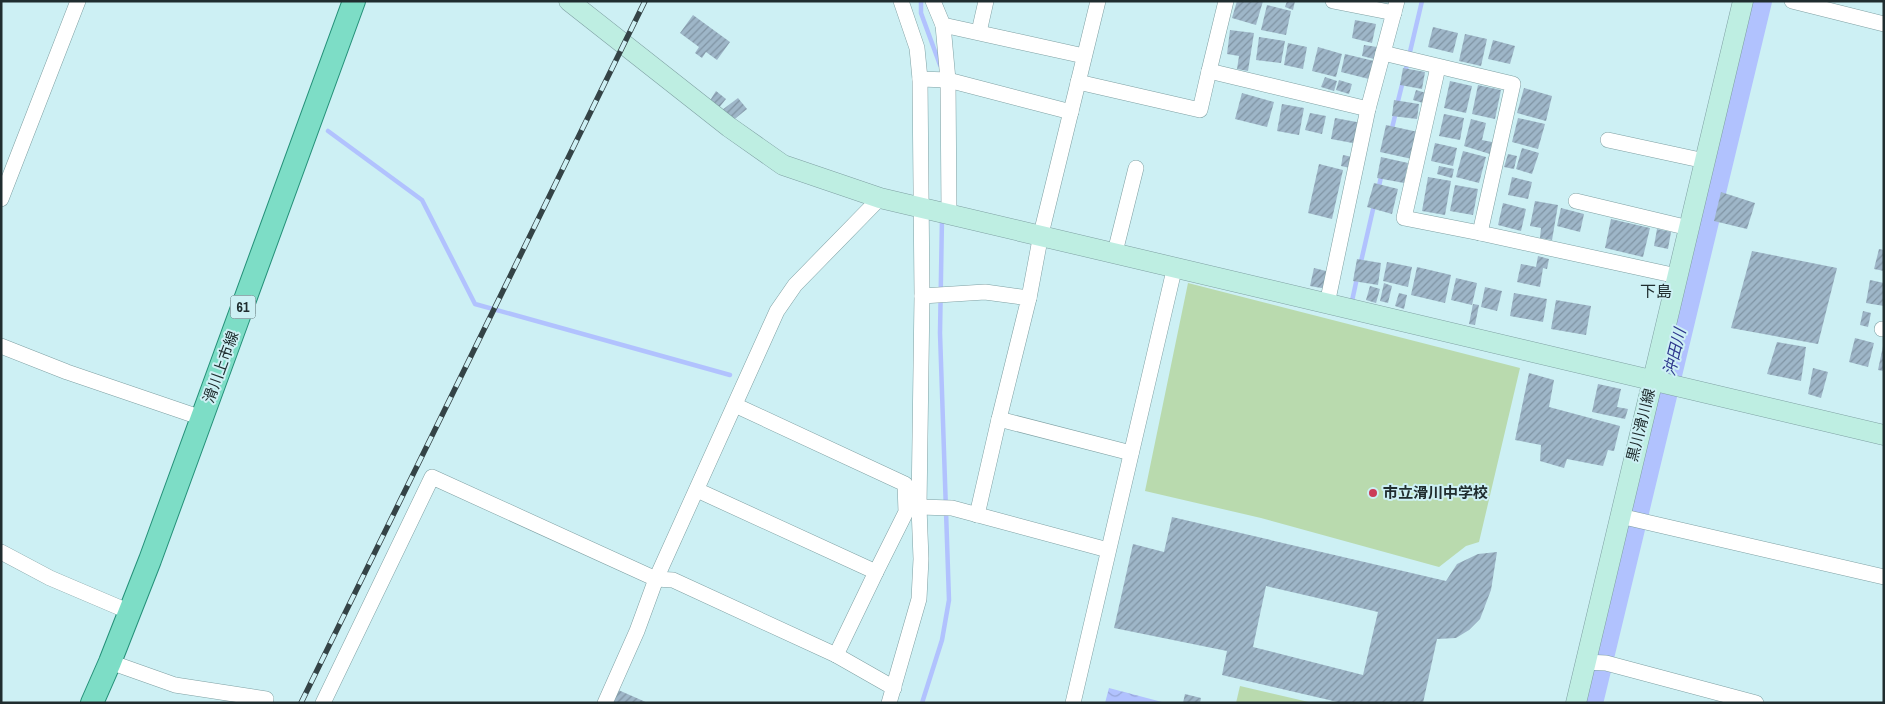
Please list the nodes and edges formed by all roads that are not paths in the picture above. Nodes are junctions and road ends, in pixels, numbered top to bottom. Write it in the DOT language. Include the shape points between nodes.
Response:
graph roads {
  1 [pos="78,1"];
  2 [pos="354,1"];
  3 [pos="569,1"];
  4 [pos="902,1"];
  5 [pos="933,1"];
  6 [pos="986,1"];
  7 [pos="1098,1"];
  8 [pos="1226,1"];
  9 [pos="1333,1"];
  10 [pos="1743,1"];
  11 [pos="1792,1"];
  12 [pos="1396,7"];
  13 [pos="1884,24"];
  14 [pos="943,25"];
  15 [pos="979,32"];
  16 [pos="1383,53"];
  17 [pos="1084,56"];
  18 [pos="1438,67"];
  19 [pos="1209,71"];
  20 [pos="920,79"];
  21 [pos="948,80"];
  22 [pos="1078,82"];
  23 [pos="1368,109"];
  24 [pos="1071,112"];
  25 [pos="1608,140"];
  26 [pos="1705,161"];
  27 [pos="1136,168"];
  28 [pos="880,198"];
  29 [pos="1,199"];
  30 [pos="1576,201"];
  31 [pos="923,207"];
  32 [pos="949,213"];
  33 [pos="1689,228"];
  34 [pos="1480,233"];
  35 [pos="1040,234"];
  36 [pos="1114,252"];
  37 [pos="1175,266"];
  38 [pos="1677,276"];
  39 [pos="922,296"];
  40 [pos="1029,298"];
  41 [pos="1327,304"];
  42 [pos="1,346"];
  43 [pos="1652,381"];
  44 [pos="736,406"];
  45 [pos="202,418"];
  46 [pos="999,420"];
  47 [pos="1884,434"];
  48 [pos="1130,453"];
  49 [pos="697,490"];
  50 [pos="919,507"];
  51 [pos="977,515"];
  52 [pos="1620,516"];
  53 [pos="1108,550"];
  54 [pos="1,552"];
  55 [pos="876,572"];
  56 [pos="1884,577"];
  57 [pos="656,579"];
  58 [pos="130,612"];
  59 [pos="836,655"];
  60 [pos="110,662"];
  61 [pos="1585,662"];
  62 [pos="894,688"];
  63 [pos="266,699"];
  64 [pos="92,703"];
  65 [pos="323,703"];
  66 [pos="605,703"];
  67 [pos="889,703"];
  68 [pos="1073,703"];
  69 [pos="1576,703"];
  70 [pos="1756,703"];
  1 -- 29 [label="street"];
  2 -- 45 [label="main road, 滑川上市線 / 61"];
  3 -- 28 [label="street" via="729,127 783,165"];
  4 -- 20 [label="street" via="917,48"];
  5 -- 14 [label="street"];
  6 -- 15 [label="street"];
  7 -- 17 [label="street"];
  8 -- 19 [label="street"];
  9 -- 12 [label="street"];
  10 -- 26 [label="street, 黒川滑川線"];
  11 -- 13 [label="street"];
  12 -- 16 [label="street"];
  14 -- 15 [label="street"];
  14 -- 21 [label="street"];
  15 -- 17 [label="street"];
  16 -- 18 [label="street"];
  16 -- 23 [label="street"];
  17 -- 22 [label="street"];
  18 -- 34 [label="street" via="1514,84"];
  18 -- 34 [label="street" via="1404,218"];
  19 -- 22 [label="street" via="1200,110"];
  19 -- 23 [label="street"];
  20 -- 21 [label="street"];
  20 -- 31 [label="street"];
  21 -- 24 [label="street"];
  21 -- 32 [label="street"];
  22 -- 24 [label="street"];
  23 -- 41 [label="street"];
  24 -- 35 [label="street"];
  25 -- 26 [label="street"];
  26 -- 33 [label="street, 黒川滑川線"];
  27 -- 36 [label="street"];
  28 -- 31 [label="street"];
  28 -- 44 [label="street" via="791,292 777,312"];
  30 -- 33 [label="street"];
  31 -- 32 [label="street"];
  31 -- 39 [label="street"];
  32 -- 35 [label="street"];
  33 -- 38 [label="street, 黒川滑川線"];
  34 -- 38 [label="street"];
  35 -- 36 [label="street"];
  35 -- 40 [label="street"];
  36 -- 37 [label="street"];
  37 -- 41 [label="street"];
  37 -- 48 [label="street"];
  38 -- 43 [label="street, 黒川滑川線"];
  39 -- 40 [label="street" via="985,292"];
  39 -- 50 [label="street"];
  40 -- 46 [label="street"];
  41 -- 43 [label="street"];
  42 -- 45 [label="street"];
  43 -- 47 [label="street"];
  43 -- 52 [label="street, 黒川滑川線"];
  44 -- 49 [label="street"];
  44 -- 55 [label="street" via="905,484 906,512"];
  45 -- 58 [label="main road, 滑川上市線 / 61"];
  46 -- 48 [label="street"];
  46 -- 51 [label="street"];
  48 -- 53 [label="street"];
  49 -- 55 [label="street"];
  49 -- 57 [label="street"];
  50 -- 51 [label="street" via="952,508"];
  50 -- 62 [label="street" via="919,599"];
  51 -- 53 [label="street"];
  52 -- 56 [label="street"];
  52 -- 61 [label="street, 黒川滑川線"];
  53 -- 68 [label="street"];
  54 -- 58 [label="street" via="50,578"];
  55 -- 59 [label="street"];
  57 -- 59 [label="street" via="673,580"];
  57 -- 65 [label="street" via="432,477"];
  57 -- 66 [label="street" via="638,631"];
  58 -- 60 [label="main road, 滑川上市線 / 61"];
  59 -- 62 [label="street"];
  60 -- 63 [label="street" via="175,685"];
  60 -- 64 [label="main road, 滑川上市線 / 61"];
  61 -- 69 [label="street, 黒川滑川線"];
  61 -- 70 [label="street" via="1606,663"];
  62 -- 67 [label="street"];
}
